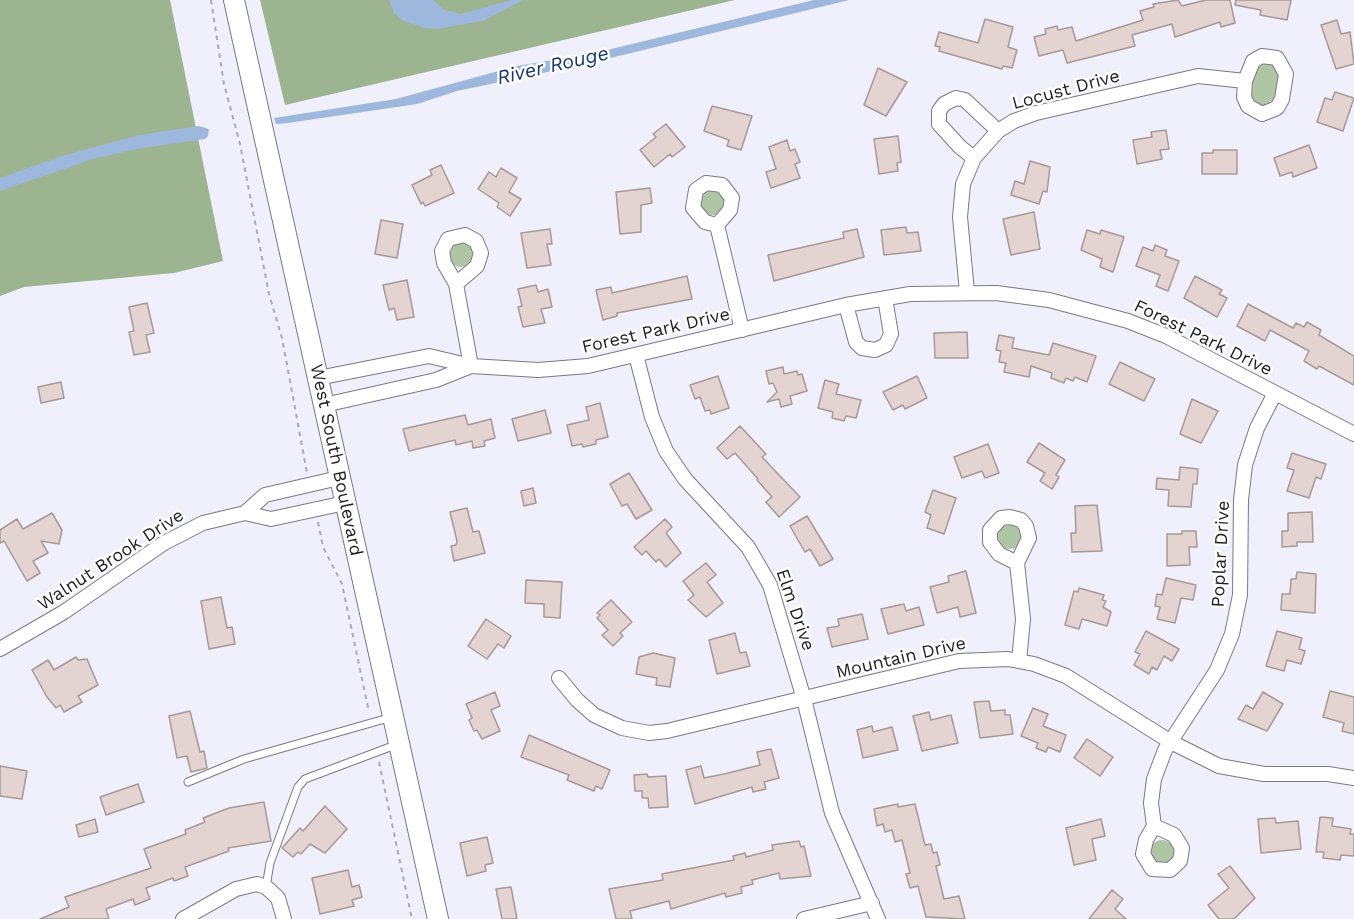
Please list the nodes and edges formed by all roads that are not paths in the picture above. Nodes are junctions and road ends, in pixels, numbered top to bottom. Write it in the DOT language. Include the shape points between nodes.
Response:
graph roads {
  1 [pos="234,0"];
  2 [pos="1245,81"];
  3 [pos="998,131"];
  4 [pos="974,158"];
  5 [pos="717,225"];
  6 [pos="456,284"];
  7 [pos="967,292"];
  8 [pos="885,298"];
  9 [pos="846,305"];
  10 [pos="742,330"];
  11 [pos="636,355"];
  12 [pos="471,366"];
  13 [pos="318,378"];
  14 [pos="1275,393"];
  15 [pos="324,405"];
  16 [pos="1354,434"];
  17 [pos="339,478"];
  18 [pos="292,489"];
  19 [pos="345,503"];
  20 [pos="245,513"];
  21 [pos="297,513"];
  22 [pos="1017,563"];
  23 [pos="0,649"];
  24 [pos="1019,661"];
  25 [pos="559,678"];
  26 [pos="804,699"];
  27 [pos="392,717"];
  28 [pos="1171,742"];
  29 [pos="398,744"];
  30 [pos="1354,778"];
  31 [pos="188,782"];
  32 [pos="1154,826"];
  33 [pos="266,887"];
  34 [pos="872,903"];
  35 [pos="183,919"];
  36 [pos="284,919"];
  37 [pos="438,919"];
  38 [pos="804,919"];
  39 [pos="878,919"];
  1 -- 13 [label="main road, West South Boulevard"];
  2 -- 3 [label="street, Locust Drive" via="1216,76 1180,79 1036,113"];
  3 -- 4 [label="street, Locust Drive"];
  3 -- 4 [label="street" via="965,100 956,98 944,104 939,111 939,124"];
  4 -- 7 [label="street, Locust Drive" via="960,201"];
  5 -- 10 [label="street"];
  6 -- 12 [label="street"];
  7 -- 8 [label="street, Forest Park Drive"];
  7 -- 14 [label="street, Forest Park Drive" via="1049,300 1128,321 1166,336"];
  8 -- 9 [label="street, Forest Park Drive"];
  8 -- 9 [label="street" via="891,334 886,345 875,350 862,348 856,342"];
  9 -- 10 [label="street, Forest Park Drive"];
  10 -- 11 [label="street, Forest Park Drive"];
  11 -- 12 [label="street, Forest Park Drive" via="555,371"];
  11 -- 26 [label="street, Elm Drive" via="652,417 666,451 685,479 748,547 764,572"];
  12 -- 13 [label="street, Forest Park Drive" via="429,356"];
  12 -- 15 [label="street, Forest Park Drive" via="435,380"];
  13 -- 15 [label="main road, West South Boulevard"];
  14 -- 16 [label="street, Forest Park Drive"];
  14 -- 28 [label="street, Poplar Drive" via="1257,428 1245,465 1240,595 1232,634 1217,670"];
  15 -- 17 [label="main road, West South Boulevard"];
  17 -- 18 [label="street, Walnut Brook Drive"];
  17 -- 19 [label="main road, West South Boulevard"];
  18 -- 20 [label="street, Walnut Brook Drive" via="265,495"];
  18 -- 21 [label="street"];
  19 -- 21 [label="street, Walnut Brook Drive"];
  19 -- 27 [label="main road, West South Boulevard"];
  20 -- 21 [label="street, Walnut Brook Drive" via="271,519"];
  20 -- 23 [label="street, Walnut Brook Drive" via="184,532 64,612"];
  22 -- 24 [label="street" via="1023,600"];
  24 -- 26 [label="street, Mountain Drive" via="959,662"];
  24 -- 28 [label="street, Mountain Drive" via="1049,669 1085,686"];
  25 -- 26 [label="street, Mountain Drive" via="594,715 622,728 649,732"];
  26 -- 34 [label="street, Elm Drive" via="832,813"];
  27 -- 29 [label="main road, West South Boulevard"];
  27 -- 31 [label="lane" via="244,759"];
  28 -- 30 [label="street, Mountain Drive" via="1206,761 1248,773"];
  28 -- 32 [label="street, Poplar Drive" via="1154,779"];
  29 -- 33 [label="lane" via="305,779 298,787 270,863"];
  29 -- 37 [label="main road, West South Boulevard"];
  33 -- 35 [label="street" via="244,885"];
  33 -- 36 [label="street" via="278,898"];
  34 -- 38 [label="street"];
  34 -- 39 [label="street, Elm Drive"];
}
